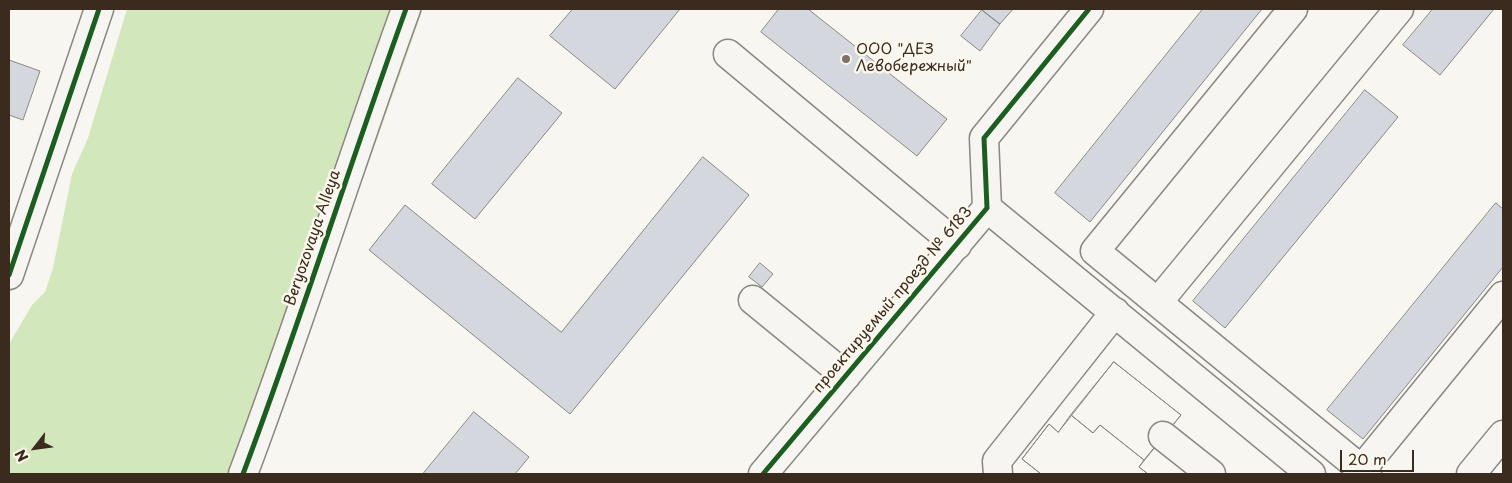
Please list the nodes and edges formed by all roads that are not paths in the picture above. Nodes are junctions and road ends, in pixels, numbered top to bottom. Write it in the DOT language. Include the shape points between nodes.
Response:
graph roads {
  1 [pos="100,9"];
  2 [pos="406,9"];
  3 [pos="1089,9"];
  4 [pos="1293,9"];
  5 [pos="1399,9"];
  6 [pos="728,54"];
  7 [pos="988,208"];
  8 [pos="957,245"];
  9 [pos="9,275"];
  10 [pos="1503,296"];
  11 [pos="753,300"];
  12 [pos="1158,302"];
  13 [pos="1115,312"];
  14 [pos="846,376"];
  15 [pos="1503,435"];
  16 [pos="1163,436"];
  17 [pos="1364,472"];
  18 [pos="243,474"];
  19 [pos="763,474"];
  20 [pos="998,474"];
  21 [pos="1211,474"];
  22 [pos="1308,474"];
  23 [pos="1471,474"];
  1 -- 9 [label="street"];
  2 -- 18 [label="street, Beryozovaya Alleya"];
  3 -- 7 [label="street, проектируемый проезд № 6183" via="984,138"];
  4 -- 12 [label="street" via="1095,251"];
  5 -- 12 [label="street"];
  6 -- 8 [label="street"];
  7 -- 8 [label="street, проектируемый проезд № 6183"];
  7 -- 13 [label="street"];
  8 -- 14 [label="street, проектируемый проезд № 6183"];
  10 -- 17 [label="street"];
  11 -- 14 [label="street"];
  12 -- 17 [label="street"];
  13 -- 20 [label="street" via="997,461"];
  13 -- 22 [label="street"];
  14 -- 19 [label="street, проектируемый проезд № 6183"];
  15 -- 23 [label="street"];
  16 -- 21 [label="street"];
}
